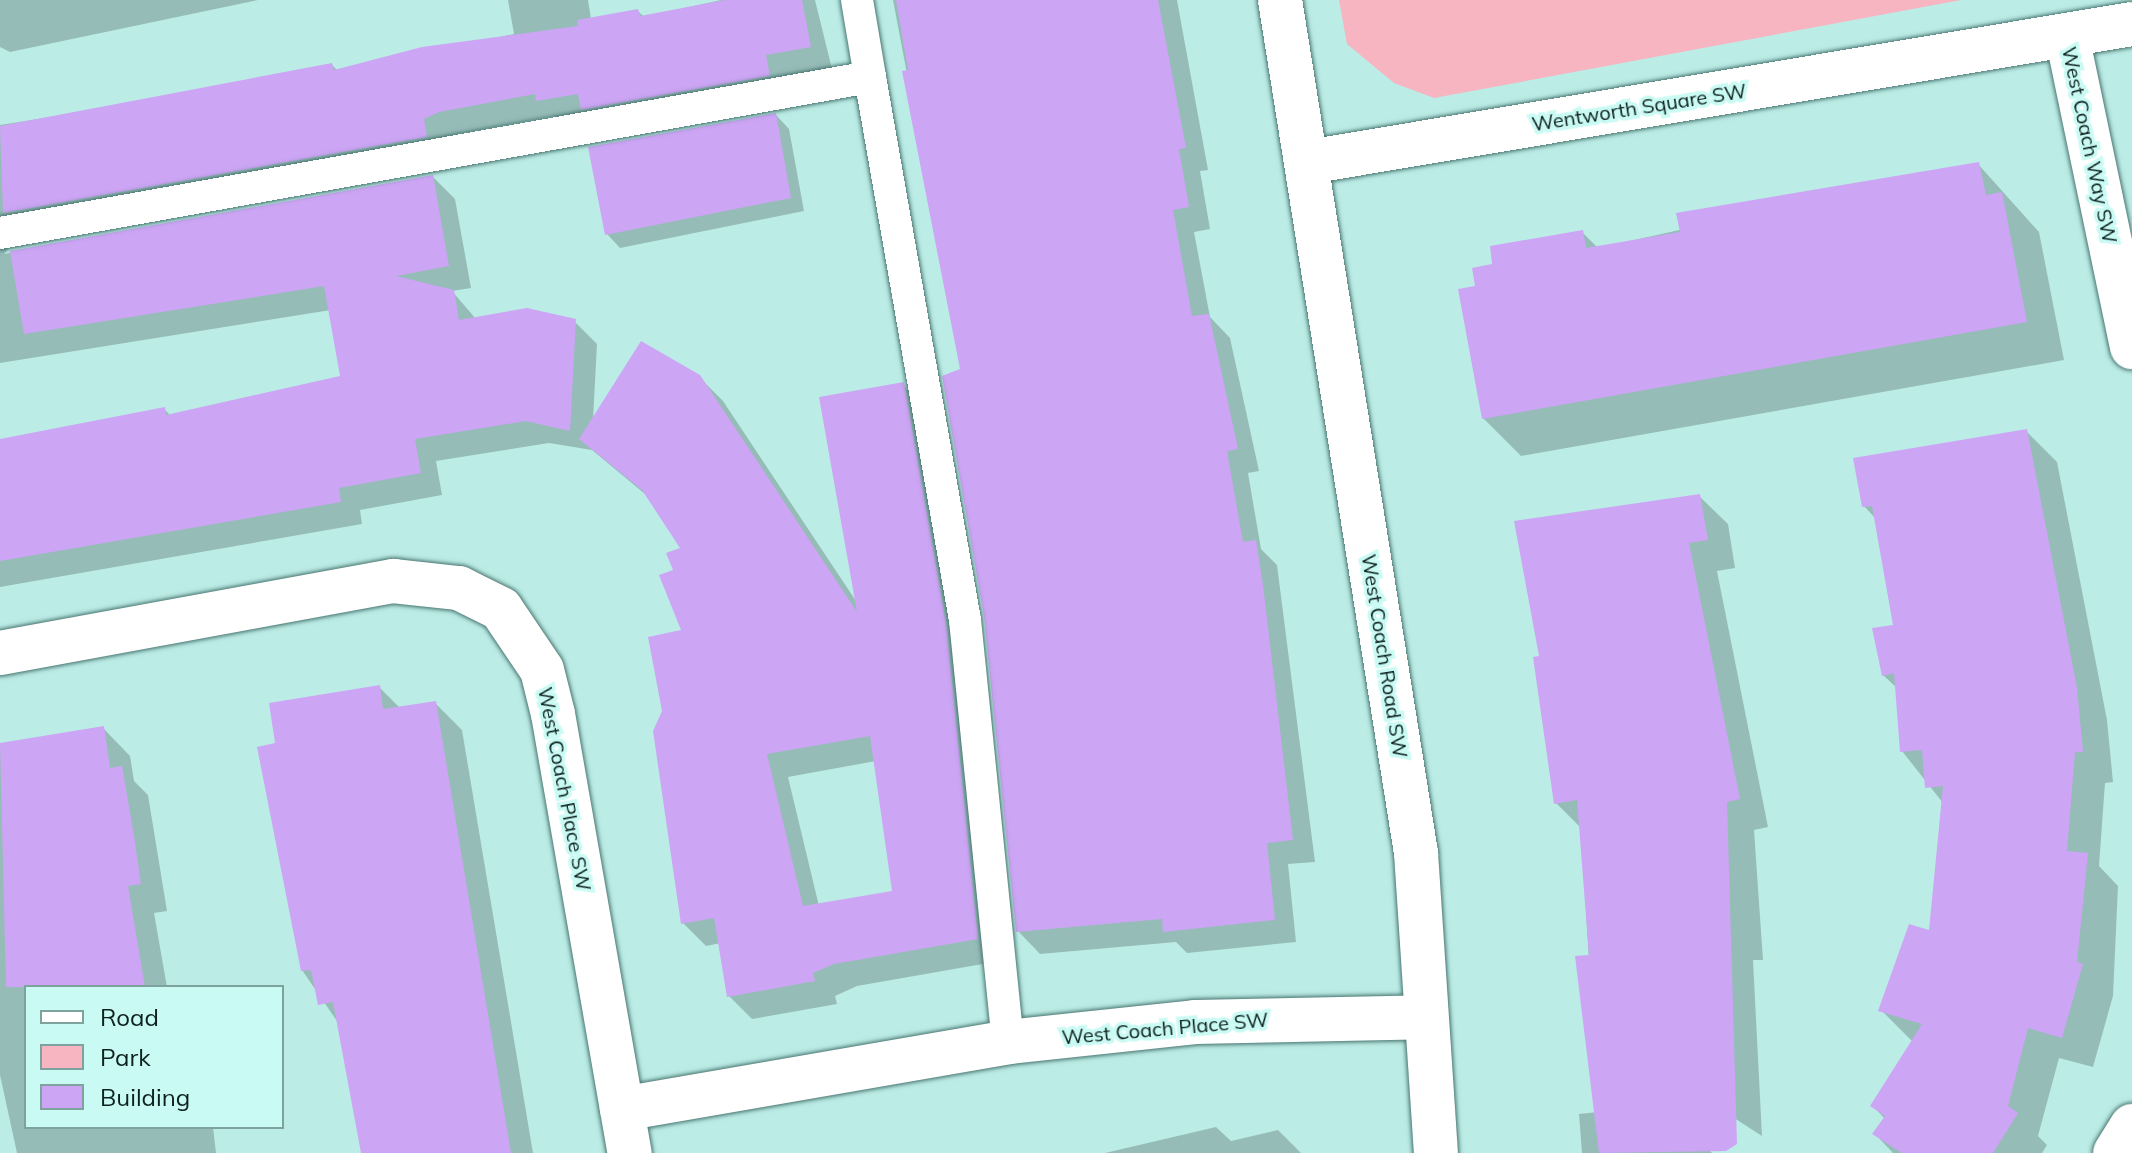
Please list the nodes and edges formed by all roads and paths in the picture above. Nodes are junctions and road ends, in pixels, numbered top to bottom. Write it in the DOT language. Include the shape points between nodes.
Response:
graph roads {
  1 [pos="857,0"];
  2 [pos="1280,0"];
  3 [pos="2132,24"];
  4 [pos="2067,36"];
  5 [pos="870,77"];
  6 [pos="1308,162"];
  7 [pos="0,233"];
  8 [pos="2132,347"];
  9 [pos="0,653"];
  10 [pos="1426,1017"];
  11 [pos="1008,1042"];
  12 [pos="622,1109"];
  13 [pos="2132,1126"];
  14 [pos="630,1153"];
  15 [pos="1436,1153"];
  16 [pos="2115,1153"];
  1 -- 5 [label="lane"];
  2 -- 6 [label="street"];
  3 -- 4 [label="street, Wentworth Square SW"];
  4 -- 6 [label="street, Wentworth Square SW"];
  4 -- 8 [label="street, West Coach Way SW"];
  5 -- 7 [label="lane"];
  5 -- 11 [label="lane" via="965,620"];
  6 -- 10 [label="street, West Coach Road SW" via="1416,853"];
  9 -- 12 [label="street, West Coach Place SW" via="393,581 459,588 501,609 542,670 553,714"];
  10 -- 11 [label="street, West Coach Place SW" via="1195,1022"];
  10 -- 15 [label="street, West Coach Road SW"];
  11 -- 12 [label="street, West Coach Place SW"];
  12 -- 14 [label="street, West Coach Place SW"];
  13 -- 16 [label="street"];
}
